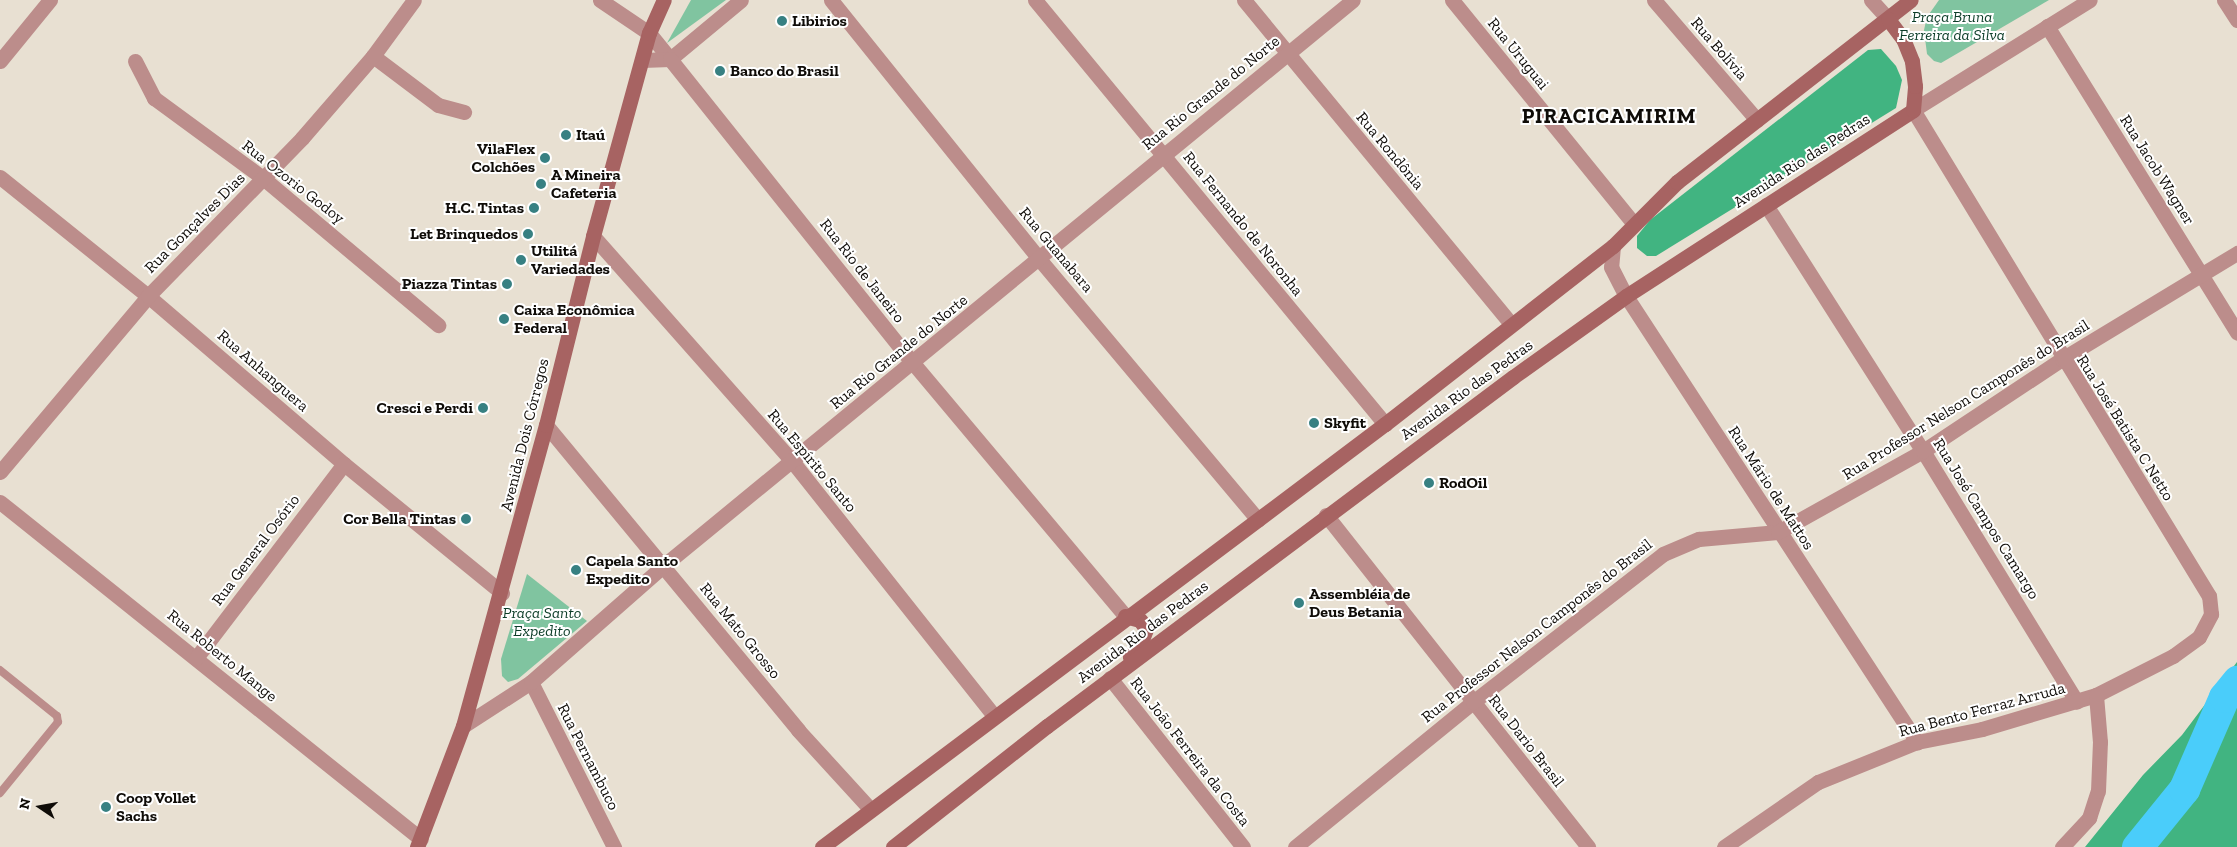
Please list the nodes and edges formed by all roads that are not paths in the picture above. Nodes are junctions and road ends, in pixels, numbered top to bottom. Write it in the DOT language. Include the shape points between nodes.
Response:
graph roads {
  1 [pos="50,0"];
  2 [pos="414,0"];
  3 [pos="600,0"];
  4 [pos="664,0"];
  5 [pos="741,0"];
  6 [pos="831,0"];
  7 [pos="1036,0"];
  8 [pos="1244,0"];
  9 [pos="1353,0"];
  10 [pos="1452,0"];
  11 [pos="1654,0"];
  12 [pos="1871,0"];
  13 [pos="1911,0"];
  14 [pos="2090,0"];
  15 [pos="2224,0"];
  16 [pos="1888,19"];
  17 [pos="2237,20"];
  18 [pos="2047,26"];
  19 [pos="650,33"];
  20 [pos="1288,54"];
  21 [pos="373,56"];
  22 [pos="670,59"];
  23 [pos="642,60"];
  24 [pos="135,61"];
  25 [pos="0,62"];
  26 [pos="1913,110"];
  27 [pos="464,112"];
  28 [pos="1758,120"];
  29 [pos="1163,153"];
  30 [pos="0,177"];
  31 [pos="263,178"];
  32 [pos="1766,205"];
  33 [pos="1633,222"];
  34 [pos="593,236"];
  35 [pos="1613,246"];
  36 [pos="2237,253"];
  37 [pos="1040,260"];
  38 [pos="2202,276"];
  39 [pos="148,296"];
  40 [pos="1626,296"];
  41 [pos="1510,323"];
  42 [pos="438,325"];
  43 [pos="2237,333"];
  44 [pos="2062,359"];
  45 [pos="913,363"];
  46 [pos="1384,424"];
  47 [pos="546,425"];
  48 [pos="1923,451"];
  49 [pos="792,461"];
  50 [pos="344,464"];
  51 [pos="0,472"];
  52 [pos="0,502"];
  53 [pos="1326,515"];
  54 [pos="1258,520"];
  55 [pos="1778,532"];
  56 [pos="663,566"];
  57 [pos="502,593"];
  58 [pos="1125,616"];
  59 [pos="2199,637"];
  60 [pos="196,658"];
  61 [pos="0,670"];
  62 [pos="1110,678"];
  63 [pos="531,682"];
  64 [pos="2096,695"];
  65 [pos="1473,702"];
  66 [pos="2077,702"];
  67 [pos="994,716"];
  68 [pos="463,726"];
  69 [pos="1917,742"];
  70 [pos="0,793"];
  71 [pos="871,810"];
  72 [pos="419,843"];
  73 [pos="898,846"];
  74 [pos="614,847"];
  75 [pos="822,847"];
  76 [pos="1243,847"];
  77 [pos="1295,847"];
  78 [pos="1588,847"];
  79 [pos="1724,847"];
  80 [pos="2062,847"];
  1 -- 25 [label="street"];
  2 -- 21 [label="street, Rua Gonçalves Dias"];
  3 -- 19 [label="street, Rua Rio de Janeiro"];
  4 -- 19 [label="main road, Avenida Dois Córregos"];
  5 -- 22 [label="street"];
  6 -- 37 [label="street, Rua Guanabara"];
  7 -- 29 [label="street, Rua Fernando de Noronha"];
  8 -- 20 [label="street, Rua Rondônia"];
  9 -- 20 [label="street, Rua Rio Grande do Norte"];
  10 -- 33 [label="street, Rua Uruguai"];
  11 -- 28 [label="street, Rua Bolívia"];
  12 -- 16 [label="street"];
  13 -- 16 [label="main road, Avenida Rio das Pedras"];
  14 -- 18 [label="street, Avenida Rio das Pedras"];
  15 -- 17 [label="street"];
  16 -- 26 [label="main road" via="1912,61 1916,86"];
  16 -- 28 [label="main road, Avenida Rio das Pedras"];
  18 -- 26 [label="street, Avenida Rio das Pedras"];
  18 -- 38 [label="street, Rua Jacob Wagner"];
  19 -- 22 [label="street, Rua Rio de Janeiro"];
  19 -- 23 [label="main road, Avenida Dois Córregos"];
  20 -- 29 [label="street, Rua Rio Grande do Norte"];
  20 -- 41 [label="street, Rua Rondônia"];
  21 -- 27 [label="street" via="438,105"];
  21 -- 31 [label="street, Rua Gonçalves Dias"];
  22 -- 23 [label="street"];
  22 -- 45 [label="street, Rua Rio de Janeiro"];
  23 -- 34 [label="main road, Avenida Dois Córregos"];
  24 -- 31 [label="street, Rua Ozorio Godoy" via="154,98"];
  26 -- 32 [label="main road, Avenida Rio das Pedras"];
  26 -- 44 [label="street, Rua José Batista C Netto"];
  28 -- 33 [label="main road, Avenida Rio das Pedras" via="1677,182"];
  29 -- 37 [label="street, Rua Rio Grande do Norte"];
  29 -- 46 [label="street, Rua Fernando de Noronha"];
  30 -- 39 [label="street, Rua Anhanguera"];
  31 -- 39 [label="street, Rua Gonçalves Dias"];
  31 -- 42 [label="street, Rua Ozorio Godoy"];
  32 -- 40 [label="main road, Avenida Rio das Pedras"];
  32 -- 48 [label="street, Rua José Campos Camargo"];
  33 -- 35 [label="main road, Avenida Rio das Pedras"];
  34 -- 47 [label="main road, Avenida Dois Córregos"];
  34 -- 49 [label="street, Rua Espírito Santo"];
  35 -- 40 [label="street, Rua Mário de Mattos" via="1611,267"];
  35 -- 41 [label="main road, Avenida Rio das Pedras"];
  36 -- 38 [label="street, Rua Professor Nelson Camponês do Brasil"];
  37 -- 45 [label="street, Rua Rio Grande do Norte"];
  37 -- 54 [label="street, Rua Guanabara"];
  38 -- 43 [label="street, Rua Jacob Wagner"];
  38 -- 44 [label="street, Rua Professor Nelson Camponês do Brasil"];
  39 -- 50 [label="street, Rua Anhanguera"];
  39 -- 51 [label="street, Rua Gonçalves Dias"];
  40 -- 53 [label="main road, Avenida Rio das Pedras"];
  40 -- 55 [label="street, Rua Mário de Mattos"];
  41 -- 46 [label="main road, Avenida Rio das Pedras"];
  44 -- 48 [label="street, Rua Professor Nelson Camponês do Brasil"];
  44 -- 59 [label="street, Rua José Batista C Netto" via="2209,596 2211,614"];
  45 -- 49 [label="street, Rua Rio Grande do Norte"];
  45 -- 58 [label="street, Rua Rio de Janeiro"];
  46 -- 54 [label="main road, Avenida Rio das Pedras"];
  47 -- 56 [label="street, Rua Mato Grosso"];
  47 -- 57 [label="main road, Avenida Dois Córregos"];
  48 -- 55 [label="street, Rua Professor Nelson Camponês do Brasil"];
  48 -- 66 [label="street, Rua José Campos Camargo"];
  49 -- 56 [label="street, Rua Rio Grande do Norte"];
  49 -- 67 [label="street, Rua Espírito Santo"];
  50 -- 57 [label="street, Rua Anhanguera"];
  50 -- 60 [label="street, Rua General Osório"];
  52 -- 60 [label="street, Rua Roberto Mange"];
  53 -- 62 [label="main road, Avenida Rio das Pedras"];
  53 -- 65 [label="street, Rua Dario Brasil"];
  54 -- 58 [label="main road, Avenida Rio das Pedras" via="1167,590"];
  55 -- 65 [label="street, Rua Professor Nelson Camponês do Brasil" via="1700,539 1663,554"];
  55 -- 69 [label="street, Rua Mário de Mattos"];
  56 -- 63 [label="street, Rua Rio Grande do Norte"];
  56 -- 71 [label="street, Rua Mato Grosso" via="798,730"];
  57 -- 68 [label="main road, Avenida Dois Córregos"];
  58 -- 62 [label="main road" via="1140,620 1146,629 1145,636"];
  58 -- 67 [label="main road, Avenida Rio das Pedras"];
  59 -- 64 [label="street, Rua Bento Ferraz Arruda" via="2173,656"];
  60 -- 72 [label="street, Rua Roberto Mange"];
  61 -- 70 [label="lane" via="57,716 58,722"];
  62 -- 73 [label="main road, Avenida Rio das Pedras"];
  62 -- 76 [label="street, Rua João Ferreira da Costa"];
  63 -- 68 [label="street, Rua Rio Grande do Norte"];
  63 -- 74 [label="street, Rua Pernambuco"];
  64 -- 66 [label="street, Rua Bento Ferraz Arruda"];
  64 -- 80 [label="street" via="2100,742 2098,791 2089,818"];
  65 -- 77 [label="street, Rua Professor Nelson Camponês do Brasil"];
  65 -- 78 [label="street, Rua Dario Brasil"];
  66 -- 69 [label="street, Rua Bento Ferraz Arruda" via="1982,729"];
  67 -- 71 [label="main road, Avenida Rio das Pedras"];
  68 -- 72 [label="main road, Avenida Dois Córregos"];
  69 -- 79 [label="street, Rua Bento Ferraz Arruda" via="1818,782"];
  71 -- 75 [label="main road, Avenida Rio das Pedras"];
}
